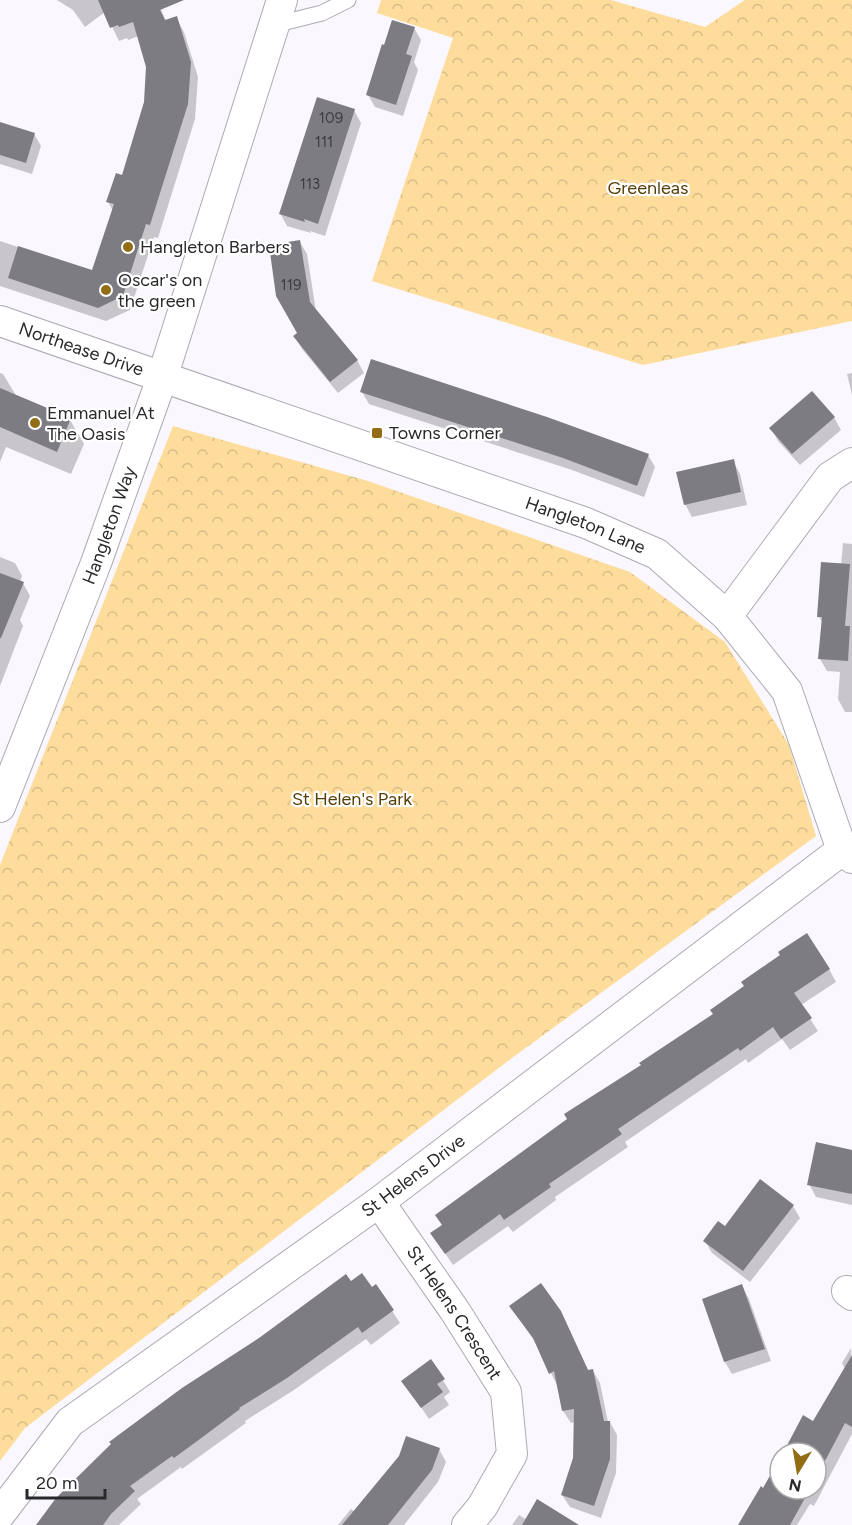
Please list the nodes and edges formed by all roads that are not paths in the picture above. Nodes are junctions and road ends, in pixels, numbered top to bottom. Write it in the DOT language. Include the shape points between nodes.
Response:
graph roads {
  1 [pos="348,0"];
  2 [pos="278,12"];
  3 [pos="0,321"];
  4 [pos="162,378"];
  5 [pos="852,463"];
  6 [pos="727,616"];
  7 [pos="0,807"];
  8 [pos="847,854"];
  9 [pos="379,1202"];
  10 [pos="0,1514"];
  11 [pos="466,1525"];
  1 -- 2 [label="lane" via="322,13"];
  2 -- 4 [label="street, Hangleton Way"];
  3 -- 4 [label="street, Northease Drive"];
  4 -- 6 [label="street, Hangleton Lane" via="585,523 657,554"];
  4 -- 7 [label="street, Hangleton Way" via="96,563"];
  5 -- 6 [label="street" via="830,477"];
  6 -- 8 [label="street, Hangleton Lane" via="787,691"];
  8 -- 9 [label="street, St Helens Drive"];
  9 -- 10 [label="street, St Helens Drive" via="70,1422"];
  9 -- 11 [label="street, St Helens Crescent" via="506,1392 512,1454 482,1507"];
}
